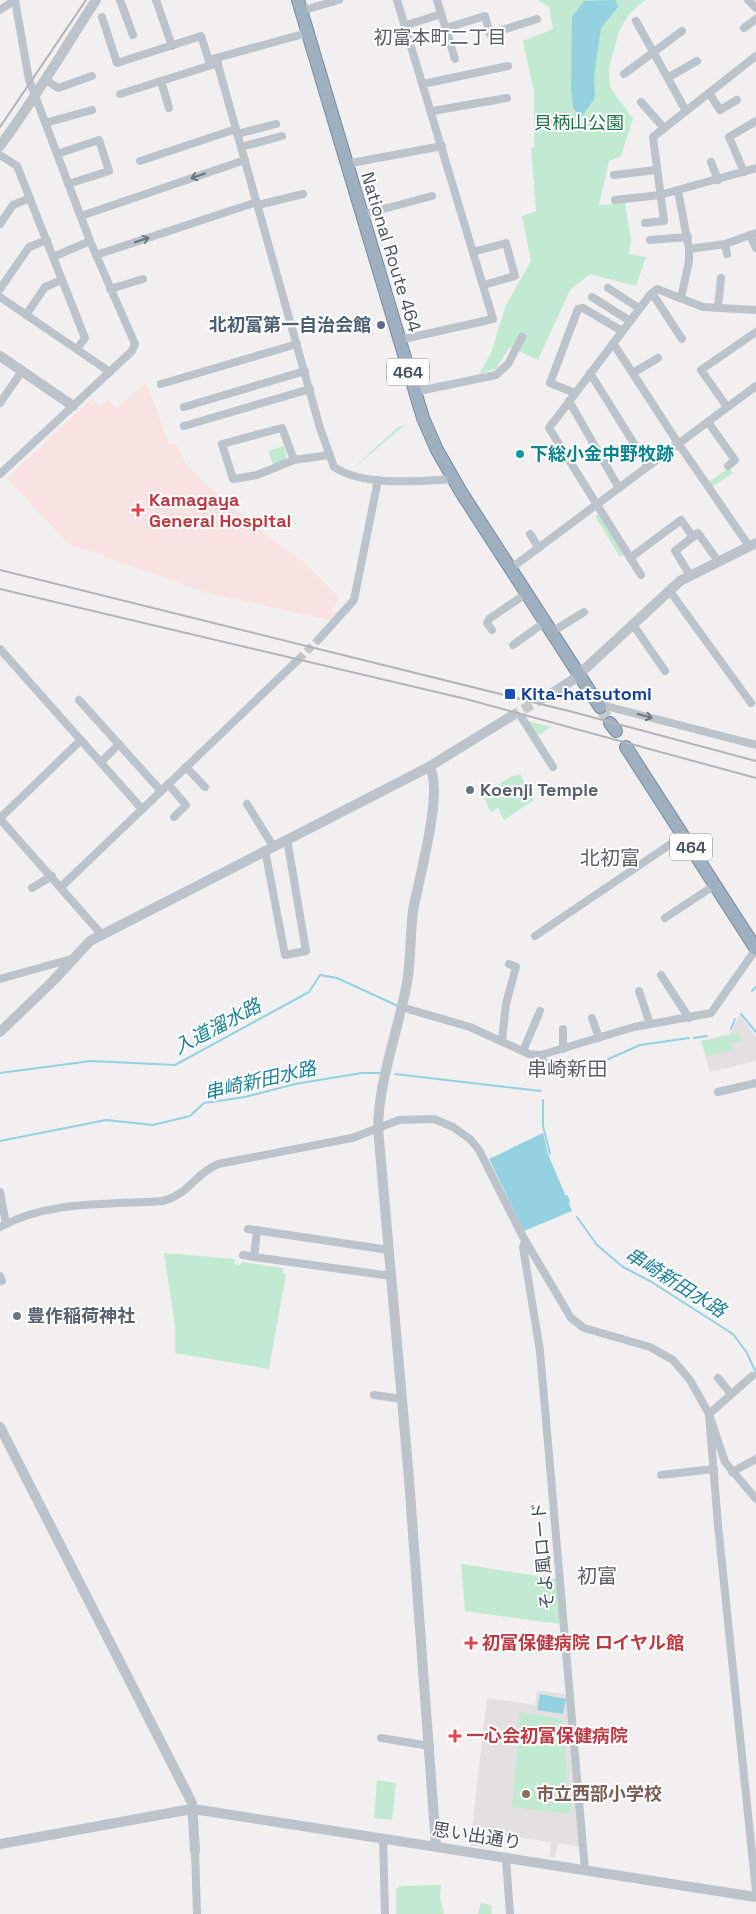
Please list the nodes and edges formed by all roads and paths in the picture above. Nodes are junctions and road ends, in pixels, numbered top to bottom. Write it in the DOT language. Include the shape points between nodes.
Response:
graph roads {
  1 [pos="15,0"];
  2 [pos="96,0"];
  3 [pos="120,0"];
  4 [pos="156,0"];
  5 [pos="339,0"];
  6 [pos="397,0"];
  7 [pos="437,0"];
  8 [pos="748,0"];
  9 [pos="300,5"];
  10 [pos="756,8"];
  11 [pos="0,10"];
  12 [pos="442,14"];
  13 [pos="102,17"];
  14 [pos="537,19"];
  15 [pos="756,19"];
  16 [pos="636,21"];
  17 [pos="404,26"];
  18 [pos="446,28"];
  19 [pos="744,28"];
  20 [pos="682,30"];
  21 [pos="308,33"];
  22 [pos="133,35"];
  23 [pos="172,46"];
  24 [pos="654,49"];
  25 [pos="756,56"];
  26 [pos="454,59"];
  27 [pos="217,61"];
  28 [pos="697,61"];
  29 [pos="508,66"];
  30 [pos="624,74"];
  31 [pos="92,76"];
  32 [pos="669,78"];
  33 [pos="46,80"];
  34 [pos="160,81"];
  35 [pos="423,84"];
  36 [pos="709,93"];
  37 [pos="120,94"];
  38 [pos="36,95"];
  39 [pos="507,98"];
  40 [pos="737,100"];
  41 [pos="641,102"];
  42 [pos="169,108"];
  43 [pos="92,110"];
  44 [pos="432,111"];
  45 [pos="686,111"];
  46 [pos="756,121"];
  47 [pos="45,123"];
  48 [pos="276,124"];
  49 [pos="664,128"];
  50 [pos="237,132"];
  51 [pos="282,136"];
  52 [pos="0,146"];
  53 [pos="442,146"];
  54 [pos="241,147"];
  55 [pos="57,154"];
  56 [pos="0,155"];
  57 [pos="245,160"];
  58 [pos="140,161"];
  59 [pos="711,162"];
  60 [pos="346,164"];
  61 [pos="756,168"];
  62 [pos="656,170"];
  63 [pos="744,172"];
  64 [pos="614,175"];
  65 [pos="718,180"];
  66 [pos="68,184"];
  67 [pos="678,191"];
  68 [pos="303,194"];
  69 [pos="660,195"];
  70 [pos="432,196"];
  71 [pos="30,198"];
  72 [pos="615,200"];
  73 [pos="258,204"];
  74 [pos="361,215"];
  75 [pos="81,216"];
  76 [pos="645,223"];
  77 [pos="0,224"];
  78 [pos="753,234"];
  79 [pos="688,237"];
  80 [pos="47,240"];
  81 [pos="650,240"];
  82 [pos="90,241"];
  83 [pos="725,244"];
  84 [pos="756,248"];
  85 [pos="689,249"];
  86 [pos="473,252"];
  87 [pos="727,254"];
  88 [pos="96,255"];
  89 [pos="53,257"];
  90 [pos="721,278"];
  91 [pos="143,279"];
  92 [pos="62,280"];
  93 [pos="484,285"];
  94 [pos="608,288"];
  95 [pos="0,289"];
  96 [pos="110,290"];
  97 [pos="652,293"];
  98 [pos="0,297"];
  99 [pos="592,297"];
  100 [pos="681,298"];
  101 [pos="718,307"];
  102 [pos="640,308"];
  103 [pos="756,310"];
  104 [pos="26,315"];
  105 [pos="630,321"];
  106 [pos="622,331"];
  107 [pos="756,332"];
  108 [pos="522,337"];
  109 [pos="682,339"];
  110 [pos="399,340"];
  111 [pos="613,343"];
  112 [pos="298,344"];
  113 [pos="77,349"];
  114 [pos="0,356"];
  115 [pos="658,358"];
  116 [pos="22,371"];
  117 [pos="305,371"];
  118 [pos="110,372"];
  119 [pos="590,373"];
  120 [pos="633,373"];
  121 [pos="161,384"];
  122 [pos="756,386"];
  123 [pos="310,389"];
  124 [pos="414,392"];
  125 [pos="575,393"];
  126 [pos="569,401"];
  127 [pos="0,403"];
  128 [pos="73,406"];
  129 [pos="184,407"];
  130 [pos="728,407"];
  131 [pos="708,422"];
  132 [pos="184,426"];
  133 [pos="678,443"];
  134 [pos="329,455"];
  135 [pos="294,460"];
  136 [pos="648,466"];
  137 [pos="728,466"];
  138 [pos="0,474"];
  139 [pos="453,479"];
  140 [pos="378,480"];
  141 [pos="619,488"];
  142 [pos="597,505"];
  143 [pos="530,534"];
  144 [pos="693,538"];
  145 [pos="753,545"];
  146 [pos="539,548"];
  147 [pos="630,558"];
  148 [pos="718,561"];
  149 [pos="510,569"];
  150 [pos="641,575"];
  151 [pos="690,575"];
  152 [pos="669,590"];
  153 [pos="527,594"];
  154 [pos="584,612"];
  155 [pos="634,626"];
  156 [pos="548,627"];
  157 [pos="492,630"];
  158 [pos="319,639"];
  159 [pos="513,645"];
  160 [pos="0,648"];
  161 [pos="298,660"];
  162 [pos="665,671"];
  163 [pos="579,674"];
  164 [pos="554,692"];
  165 [pos="79,700"];
  166 [pos="751,703"];
  167 [pos="599,706"];
  168 [pos="510,717"];
  169 [pos="522,718"];
  170 [pos="81,740"];
  171 [pos="119,744"];
  172 [pos="756,745"];
  173 [pos="626,747"];
  174 [pos="101,762"];
  175 [pos="186,767"];
  176 [pos="428,767"];
  177 [pos="552,767"];
  178 [pos="168,784"];
  179 [pos="205,787"];
  180 [pos="161,791"];
  181 [pos="247,804"];
  182 [pos="142,809"];
  183 [pos="174,817"];
  184 [pos="0,819"];
  185 [pos="684,835"];
  186 [pos="288,839"];
  187 [pos="269,848"];
  188 [pos="52,876"];
  189 [pos="715,886"];
  190 [pos="32,888"];
  191 [pos="61,888"];
  192 [pos="665,918"];
  193 [pos="102,935"];
  194 [pos="535,936"];
  195 [pos="756,949"];
  196 [pos="75,958"];
  197 [pos="510,964"];
  198 [pos="661,975"];
  199 [pos="0,979"];
  200 [pos="639,991"];
  201 [pos="401,1007"];
  202 [pos="540,1011"];
  203 [pos="592,1018"];
  204 [pos="689,1018"];
  205 [pos="650,1024"];
  206 [pos="563,1029"];
  207 [pos="0,1032"];
  208 [pos="599,1038"];
  209 [pos="502,1041"];
  210 [pos="563,1049"];
  211 [pos="522,1051"];
  212 [pos="541,1055"];
  213 [pos="547,1070"];
  214 [pos="756,1083"];
  215 [pos="718,1092"];
  216 [pos="378,1128"];
  217 [pos="0,1192"];
  218 [pos="3,1226"];
  219 [pos="248,1229"];
  220 [pos="258,1230"];
  221 [pos="526,1241"];
  222 [pos="389,1250"];
  223 [pos="243,1255"];
  224 [pos="254,1257"];
  225 [pos="391,1276"];
  226 [pos="752,1376"];
  227 [pos="718,1378"];
  228 [pos="731,1394"];
  229 [pos="374,1395"];
  230 [pos="402,1399"];
  231 [pos="709,1414"];
  232 [pos="0,1427"];
  233 [pos="756,1459"];
  234 [pos="714,1469"];
  235 [pos="732,1472"];
  236 [pos="661,1476"];
  237 [pos="756,1499"];
  238 [pos="381,1738"];
  239 [pos="430,1746"];
  240 [pos="193,1810"];
  241 [pos="383,1838"];
  242 [pos="0,1844"];
  243 [pos="436,1846"];
  244 [pos="195,1851"];
  245 [pos="506,1858"];
  246 [pos="585,1870"];
  247 [pos="756,1891"];
  248 [pos="756,1897"];
  249 [pos="197,1914"];
  250 [pos="385,1914"];
  251 [pos="510,1914"];
  1 -- 11 [label="street"];
  1 -- 38 [label="street" via="27,74"];
  2 -- 33 [label="street"];
  3 -- 22 [label="street"];
  4 -- 23 [label="street"];
  5 -- 9 [label="street"];
  6 -- 17 [label="street"];
  7 -- 12 [label="street"];
  8 -- 10 [label="street"];
  9 -- 21 [label="highway, National Route 464 / 464"];
  12 -- 17 [label="street"];
  12 -- 18 [label="street"];
  13 -- 23 [label="street" via="117,63"];
  14 -- 18 [label="street" via="490,34 485,16"];
  15 -- 19 [label="street"];
  16 -- 24 [label="street"];
  17 -- 35 [label="street"];
  18 -- 26 [label="street"];
  20 -- 24 [label="street"];
  21 -- 27 [label="street"];
  21 -- 60 [label="highway, National Route 464 / 464"];
  23 -- 27 [label="street" via="202,36 209,61"];
  24 -- 30 [label="street"];
  24 -- 32 [label="street"];
  25 -- 36 [label="street"];
  27 -- 34 [label="street"];
  27 -- 50 [label="street"];
  28 -- 32 [label="street"];
  29 -- 35 [label="street"];
  31 -- 33 [label="street" via="58,88"];
  32 -- 45 [label="street"];
  33 -- 38 [label="street"];
  34 -- 37 [label="street"];
  34 -- 42 [label="street"];
  35 -- 44 [label="street"];
  36 -- 40 [label="street" via="720,110"];
  36 -- 45 [label="street"];
  38 -- 47 [label="street"];
  38 -- 52 [label="street"];
  39 -- 44 [label="street"];
  41 -- 49 [label="street"];
  43 -- 47 [label="street"];
  44 -- 53 [label="street"];
  45 -- 49 [label="street"];
  46 -- 63 [label="street" via="729,138"];
  47 -- 55 [label="street"];
  48 -- 50 [label="street"];
  49 -- 62 [label="street" via="653,137"];
  50 -- 54 [label="street"];
  50 -- 58 [label="street"];
  51 -- 54 [label="street"];
  53 -- 60 [label="street"];
  53 -- 86 [label="street"];
  54 -- 57 [label="street"];
  55 -- 66 [label="street"];
  55 -- 66 [label="street" via="99,140 112,172"];
  56 -- 71 [label="street" via="17,166"];
  57 -- 73 [label="street"];
  57 -- 75 [label="street, one-way"];
  59 -- 65 [label="street"];
  60 -- 74 [label="highway, National Route 464 / 464"];
  61 -- 63 [label="street"];
  62 -- 64 [label="street"];
  62 -- 69 [label="street"];
  63 -- 65 [label="street"];
  65 -- 67 [label="street"];
  66 -- 75 [label="street"];
  67 -- 69 [label="street"];
  67 -- 79 [label="street"];
  68 -- 73 [label="street"];
  69 -- 72 [label="street"];
  69 -- 76 [label="street" via="664,221"];
  70 -- 74 [label="street"];
  71 -- 77 [label="street" via="13,205"];
  71 -- 80 [label="street"];
  88 -- 73 [label="street, one-way"];
  73 -- 112 [label="street"];
  74 -- 110 [label="highway, National Route 464 / 464"];
  75 -- 82 [label="street"];
  78 -- 83 [label="street"];
  78 -- 84 [label="street"];
  79 -- 81 [label="street"];
  79 -- 85 [label="street"];
  80 -- 89 [label="street"];
  80 -- 95 [label="street" via="29,247"];
  82 -- 88 [label="street"];
  82 -- 89 [label="street"];
  83 -- 85 [label="street"];
  83 -- 87 [label="street"];
  85 -- 100 [label="street"];
  86 -- 93 [label="street"];
  86 -- 93 [label="street" via="506,243 516,276"];
  88 -- 96 [label="street"];
  89 -- 92 [label="street"];
  90 -- 101 [label="street"];
  91 -- 96 [label="street"];
  92 -- 104 [label="street" via="45,287"];
  92 -- 113 [label="street" via="85,338"];
  93 -- 110 [label="street" via="492,319"];
  94 -- 102 [label="street"];
  96 -- 118 [label="street" via="135,344"];
  97 -- 100 [label="street" via="657,289"];
  97 -- 102 [label="street"];
  97 -- 109 [label="street"];
  98 -- 104 [label="street"];
  99 -- 105 [label="street"];
  100 -- 101 [label="street" via="703,307"];
  101 -- 103 [label="street"];
  102 -- 105 [label="street"];
  104 -- 113 [label="street"];
  105 -- 106 [label="street"];
  106 -- 111 [label="street"];
  106 -- 125 [label="street" via="583,308 578,309 550,383"];
  107 -- 130 [label="street" via="701,370"];
  108 -- 124 [label="street" via="508,364 496,375"];
  110 -- 124 [label="highway, National Route 464 / 464"];
  111 -- 119 [label="street"];
  111 -- 120 [label="street"];
  112 -- 117 [label="street"];
  112 -- 121 [label="street"];
  113 -- 118 [label="street"];
  114 -- 116 [label="street"];
  115 -- 120 [label="street"];
  116 -- 127 [label="street"];
  116 -- 128 [label="street"];
  117 -- 123 [label="street"];
  117 -- 129 [label="street"];
  118 -- 128 [label="street"];
  119 -- 125 [label="street"];
  119 -- 136 [label="street"];
  120 -- 133 [label="street"];
  122 -- 130 [label="street"];
  123 -- 132 [label="street"];
  123 -- 134 [label="street"];
  124 -- 139 [label="highway, National Route 464 / 464"];
  125 -- 126 [label="street"];
  126 -- 141 [label="street"];
  126 -- 142 [label="street" via="549,428"];
  128 -- 138 [label="street"];
  130 -- 131 [label="street"];
  131 -- 133 [label="street"];
  131 -- 137 [label="street" via="735,460"];
  133 -- 136 [label="street"];
  133 -- 145 [label="street"];
  134 -- 135 [label="street"];
  134 -- 140 [label="street" via="339,470"];
  135 -- 135 [label="street" via="258,475 233,479 222,444 282,428"];
  136 -- 141 [label="street"];
  139 -- 140 [label="street"];
  139 -- 149 [label="highway, National Route 464 / 464"];
  140 -- 158 [label="street" via="354,600"];
  141 -- 142 [label="street"];
  142 -- 146 [label="street"];
  142 -- 147 [label="street"];
  143 -- 146 [label="street"];
  144 -- 147 [label="street" via="681,520"];
  144 -- 148 [label="street" via="698,533"];
  144 -- 151 [label="street" via="675,551"];
  145 -- 148 [label="street"];
  146 -- 149 [label="street"];
  147 -- 150 [label="street"];
  148 -- 151 [label="street"];
  149 -- 153 [label="highway, National Route 464 / 464"];
  151 -- 152 [label="street"];
  152 -- 155 [label="street"];
  152 -- 166 [label="street"];
  153 -- 156 [label="highway, National Route 464 / 464"];
  153 -- 157 [label="street" via="488,619"];
  154 -- 156 [label="street"];
  155 -- 162 [label="street"];
  155 -- 163 [label="street"];
  156 -- 159 [label="street"];
  156 -- 163 [label="highway, National Route 464 / 464"];
  160 -- 170 [label="street"];
  161 -- 175 [label="street"];
  163 -- 164 [label="street"];
  163 -- 167 [label="highway, National Route 464 / 464"];
  165 -- 171 [label="street"];
  167 -- 172 [label="street, one-way"];
  168 -- 176 [label="street"];
  169 -- 177 [label="street"];
  170 -- 174 [label="street"];
  170 -- 184 [label="street"];
  171 -- 174 [label="street"];
  171 -- 180 [label="street"];
  173 -- 185 [label="highway, 464"];
  174 -- 182 [label="street"];
  175 -- 178 [label="street"];
  175 -- 179 [label="street"];
  176 -- 186 [label="street"];
  176 -- 201 [label="street" via="435,780 434,796"];
  178 -- 180 [label="street"];
  178 -- 183 [label="street" via="186,805"];
  180 -- 182 [label="street"];
  181 -- 187 [label="street"];
  182 -- 191 [label="street"];
  184 -- 188 [label="street"];
  185 -- 189 [label="highway, 464"];
  185 -- 194 [label="street"];
  186 -- 187 [label="street"];
  186 -- 187 [label="street" via="306,951 285,955"];
  187 -- 193 [label="street"];
  188 -- 190 [label="street"];
  188 -- 191 [label="street"];
  189 -- 192 [label="street"];
  189 -- 195 [label="highway, 464"];
  191 -- 193 [label="street"];
  193 -- 196 [label="street" via="90,941"];
  195 -- 204 [label="street" via="711,1013"];
  196 -- 199 [label="street"];
  196 -- 207 [label="street"];
  197 -- 209 [label="street" via="516,967 506,1004"];
  198 -- 204 [label="street"];
  200 -- 205 [label="street"];
  201 -- 209 [label="street" via="470,1027"];
  201 -- 216 [label="street"];
  202 -- 211 [label="street"];
  203 -- 208 [label="street"];
  204 -- 205 [label="street"];
  205 -- 208 [label="street"];
  206 -- 210 [label="street"];
  208 -- 210 [label="street"];
  209 -- 211 [label="street"];
  210 -- 212 [label="street"];
  211 -- 212 [label="street"];
  212 -- 213 [label="street"];
  214 -- 215 [label="street"];
  216 -- 218 [label="street" via="352,1138 218,1164 201,1174 177,1198 59,1207 31,1213"];
  216 -- 221 [label="street" via="399,1120 434,1119 465,1134 478,1150"];
  216 -- 222 [label="street"];
  217 -- 218 [label="street"];
  219 -- 220 [label="street"];
  220 -- 222 [label="street"];
  220 -- 224 [label="street"];
  221 -- 231 [label="street" via="571,1318 589,1330 636,1342 666,1355 690,1380"];
  221 -- 246 [label="street, そよ風ロード" via="523,1247 540,1351"];
  222 -- 225 [label="street"];
  223 -- 224 [label="street"];
  224 -- 225 [label="street"];
  225 -- 230 [label="street"];
  226 -- 228 [label="street"];
  227 -- 228 [label="street"];
  228 -- 231 [label="street"];
  229 -- 230 [label="street"];
  230 -- 239 [label="street"];
  231 -- 234 [label="street"];
  231 -- 235 [label="street" via="724,1462"];
  232 -- 240 [label="street"];
  233 -- 235 [label="street"];
  234 -- 236 [label="street"];
  234 -- 247 [label="street"];
  235 -- 237 [label="street"];
  238 -- 239 [label="street"];
  239 -- 243 [label="street"];
  240 -- 241 [label="street, 思い出通り"];
  240 -- 242 [label="street, 思い出通り"];
  240 -- 244 [label="street"];
  241 -- 243 [label="street, 思い出通り"];
  241 -- 250 [label="street"];
  243 -- 245 [label="street, 思い出通り"];
  244 -- 249 [label="street"];
  245 -- 246 [label="street, 思い出通り"];
  245 -- 251 [label="street"];
  246 -- 248 [label="street, 思い出通り"];
}
